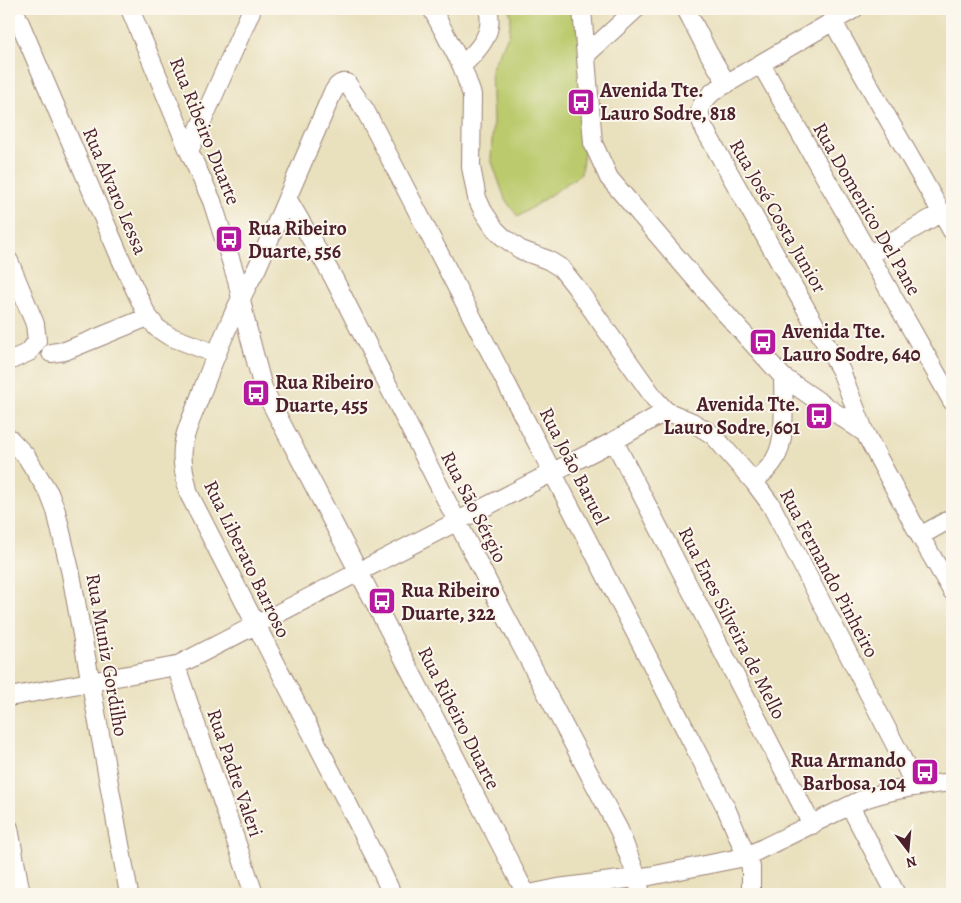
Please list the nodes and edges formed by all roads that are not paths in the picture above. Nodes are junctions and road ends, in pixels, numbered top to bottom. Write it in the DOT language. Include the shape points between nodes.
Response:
graph roads {
  1 [pos="14,9"];
  2 [pos="130,9"];
  3 [pos="252,9"];
  4 [pos="432,9"];
  5 [pos="488,9"];
  6 [pos="582,9"];
  7 [pos="636,9"];
  8 [pos="686,9"];
  9 [pos="854,9"];
  10 [pos="833,22"];
  11 [pos="586,55"];
  12 [pos="761,64"];
  13 [pos="462,66"];
  14 [pos="727,84"];
  15 [pos="332,94"];
  16 [pos="189,151"];
  17 [pos="287,198"];
  18 [pos="942,212"];
  19 [pos="952,230"];
  20 [pos="869,255"];
  21 [pos="9,261"];
  22 [pos="241,299"];
  23 [pos="148,317"];
  24 [pos="51,353"];
  25 [pos="216,354"];
  26 [pos="9,361"];
  27 [pos="783,377"];
  28 [pos="952,401"];
  29 [pos="666,411"];
  30 [pos="865,433"];
  31 [pos="9,438"];
  32 [pos="614,441"];
  33 [pos="554,472"];
  34 [pos="754,482"];
  35 [pos="952,518"];
  36 [pos="458,521"];
  37 [pos="920,536"];
  38 [pos="360,571"];
  39 [pos="952,591"];
  40 [pos="256,625"];
  41 [pos="176,666"];
  42 [pos="90,683"];
  43 [pos="9,697"];
  44 [pos="952,782"];
  45 [pos="915,787"];
  46 [pos="850,806"];
  47 [pos="812,825"];
  48 [pos="9,828"];
  49 [pos="11,848"];
  50 [pos="747,856"];
  51 [pos="639,886"];
  52 [pos="21,894"];
  53 [pos="129,894"];
  54 [pos="254,894"];
  55 [pos="392,894"];
  56 [pos="524,894"];
  57 [pos="529,894"];
  58 [pos="751,894"];
  59 [pos="896,894"];
  1 -- 23 [label="street, Rua Alvaro Lessa"];
  2 -- 16 [label="street, Rua Ribeiro Duarte"];
  3 -- 16 [label="street"];
  4 -- 13 [label="street"];
  5 -- 13 [label="street" via="489,32"];
  6 -- 11 [label="street"];
  7 -- 11 [label="street"];
  8 -- 14 [label="street"];
  9 -- 10 [label="street, Rua José Costa Junior"];
  10 -- 12 [label="street, Rua José Costa Junior"];
  10 -- 18 [label="street"];
  11 -- 27 [label="street" via="593,143 609,178"];
  12 -- 14 [label="street, Rua José Costa Junior"];
  12 -- 20 [label="street, Rua Domenico Del Pane"];
  13 -- 29 [label="street" via="472,95 471,167 483,211 503,237 521,250 561,268"];
  14 -- 30 [label="street, Rua José Costa Junior" via="706,98 701,106 700,121 841,371"];
  15 -- 17 [label="street, Rua Liberato Barroso"];
  15 -- 33 [label="street, Rua João Baruel" via="336,86 347,83 365,110"];
  16 -- 22 [label="street, Rua Ribeiro Duarte" via="212,200"];
  17 -- 22 [label="street, Rua Liberato Barroso"];
  17 -- 36 [label="street, Rua São Sérgio" via="333,277"];
  18 -- 19 [label="street"];
  18 -- 20 [label="street"];
  20 -- 28 [label="street, Rua Domenico Del Pane"];
  21 -- 26 [label="street" via="36,324 37,341 29,352"];
  22 -- 25 [label="street, Rua Liberato Barroso"];
  22 -- 38 [label="street, Rua Ribeiro Duarte" via="263,388"];
  23 -- 24 [label="street" via="65,351"];
  23 -- 25 [label="street, Rua Alvaro Lessa" via="169,336"];
  25 -- 40 [label="street, Rua Liberato Barroso" via="184,441 184,476 189,494"];
  27 -- 30 [label="street"];
  27 -- 34 [label="street, Rua Fernando Pinheiro" via="779,452"];
  29 -- 32 [label="street"];
  29 -- 34 [label="street" via="713,435"];
  30 -- 37 [label="street, Rua José Costa Junior"];
  31 -- 42 [label="street, Rua Muniz Gordilho" via="26,456 56,511"];
  32 -- 33 [label="street"];
  32 -- 47 [label="street, Rua Enes Silveira de Mello"];
  33 -- 36 [label="street"];
  33 -- 50 [label="street, Rua João Baruel" via="726,808"];
  34 -- 45 [label="street, Rua Fernando Pinheiro" via="771,505"];
  35 -- 37 [label="street"];
  36 -- 38 [label="street"];
  36 -- 51 [label="street, Rua São Sérgio" via="619,830"];
  37 -- 39 [label="street, Rua José Costa Junior"];
  38 -- 40 [label="street"];
  38 -- 56 [label="street, Rua Ribeiro Duarte"];
  40 -- 41 [label="street"];
  40 -- 55 [label="street, Rua Liberato Barroso"];
  41 -- 42 [label="street"];
  41 -- 54 [label="street, Rua Padre Valeri"];
  42 -- 43 [label="street"];
  42 -- 53 [label="street, Rua Muniz Gordilho"];
  44 -- 45 [label="street"];
  45 -- 46 [label="street" via="877,794"];
  46 -- 47 [label="street"];
  46 -- 59 [label="street"];
  47 -- 50 [label="street"];
  48 -- 49 [label="street"];
  49 -- 52 [label="street"];
  50 -- 51 [label="street"];
  50 -- 58 [label="street, Rua João Baruel"];
  51 -- 57 [label="street" via="558,888"];
}
